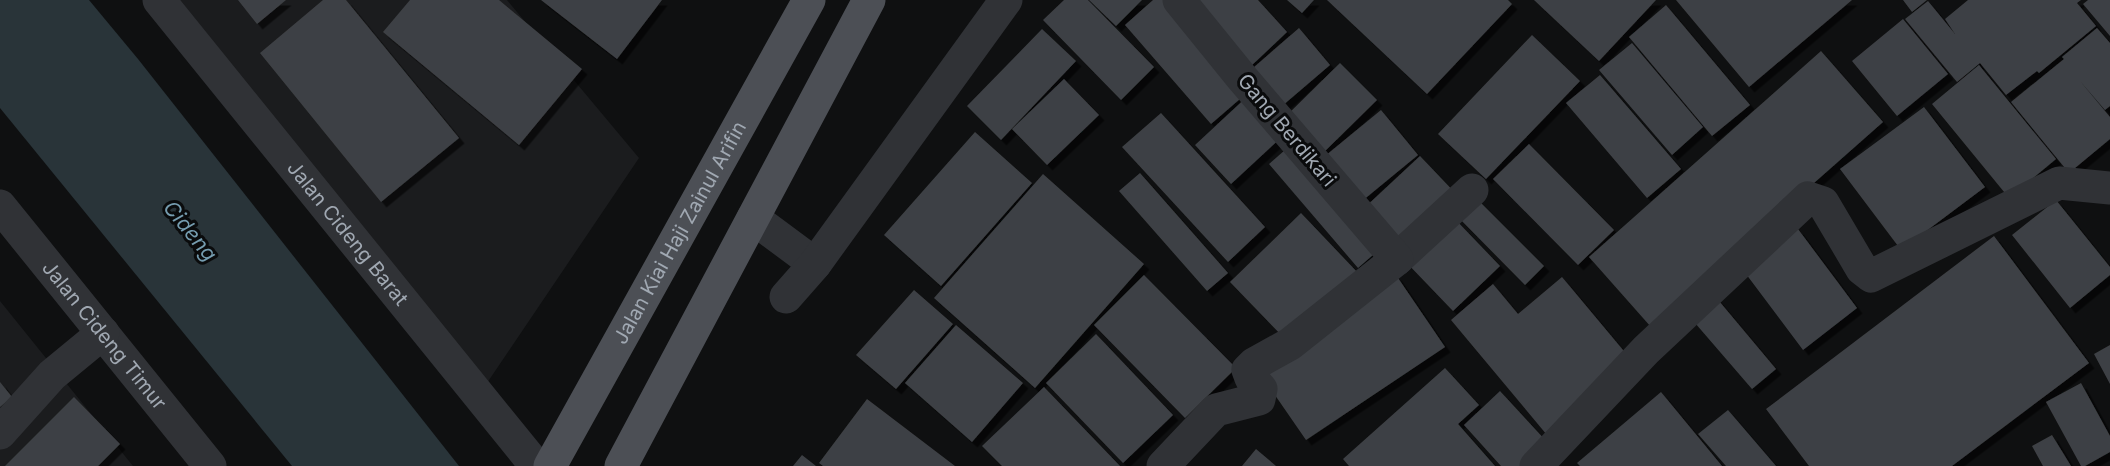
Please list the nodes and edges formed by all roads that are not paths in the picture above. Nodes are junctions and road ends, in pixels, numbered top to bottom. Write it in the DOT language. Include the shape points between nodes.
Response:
graph roads {
  1 [pos="159,0"];
  2 [pos="809,0"];
  3 [pos="869,0"];
  4 [pos="1006,0"];
  5 [pos="1179,0"];
  6 [pos="2110,188"];
  7 [pos="1472,190"];
  8 [pos="0,206"];
  9 [pos="753,218"];
  10 [pos="1397,259"];
  11 [pos="815,264"];
  12 [pos="786,297"];
  13 [pos="103,333"];
  14 [pos="0,433"];
  15 [pos="210,466"];
  16 [pos="536,466"];
  17 [pos="550,466"];
  18 [pos="621,466"];
  19 [pos="1162,466"];
  20 [pos="1536,466"];
  1 -- 16 [label="street, Jalan Cideng Barat"];
  2 -- 17 [label="main road, Jalan Kiai Haji Zainul Arifin"];
  3 -- 9 [label="main road"];
  4 -- 11 [label="street"];
  5 -- 10 [label="street, Gang Berdikari"];
  6 -- 20 [label="street" via="2059,183 1871,276 1862,269 1823,203 1808,198 1646,350"];
  7 -- 10 [label="street"];
  8 -- 13 [label="street, Jalan Cideng Timur"];
  9 -- 11 [label="street"];
  9 -- 18 [label="main road"];
  10 -- 19 [label="street" via="1290,344 1254,364 1248,370 1261,389 1259,399 1216,411"];
  11 -- 12 [label="street"];
  13 -- 14 [label="street" via="52,375"];
  13 -- 15 [label="street, Jalan Cideng Timur"];
}
